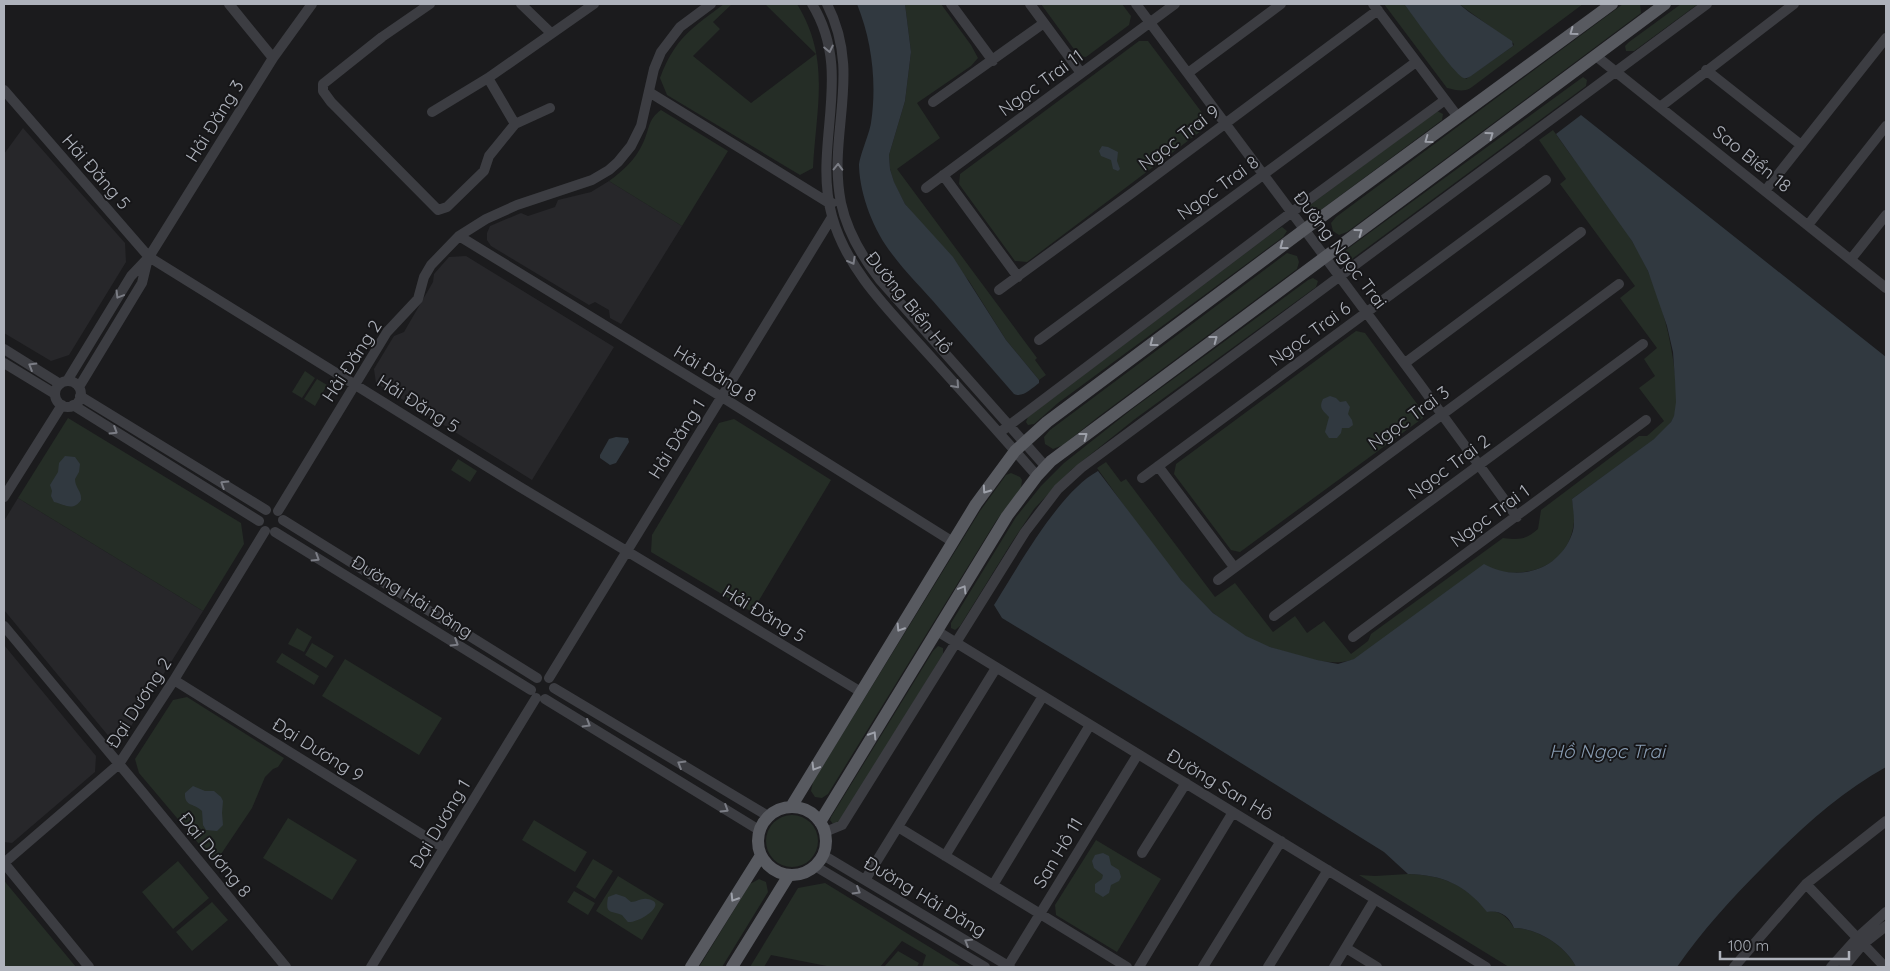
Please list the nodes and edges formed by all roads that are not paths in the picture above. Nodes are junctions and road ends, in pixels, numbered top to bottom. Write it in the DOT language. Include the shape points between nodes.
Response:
graph roads {
  1 [pos="229,4"];
  2 [pos="312,4"];
  3 [pos="430,4"];
  4 [pos="521,4"];
  5 [pos="594,4"];
  6 [pos="711,4"];
  7 [pos="812,4"];
  8 [pos="827,4"];
  9 [pos="951,4"];
  10 [pos="1030,4"];
  11 [pos="1136,4"];
  12 [pos="1175,4"];
  13 [pos="1282,4"];
  14 [pos="1612,4"];
  15 [pos="1665,4"];
  16 [pos="1707,4"];
  17 [pos="1794,4"];
  18 [pos="1376,7"];
  19 [pos="1150,22"];
  20 [pos="1044,23"];
  21 [pos="552,34"];
  22 [pos="1886,38"];
  23 [pos="1596,56"];
  24 [pos="273,58"];
  25 [pos="993,61"];
  26 [pos="1416,62"];
  27 [pos="1706,70"];
  28 [pos="1616,72"];
  29 [pos="1081,73"];
  30 [pos="1188,73"];
  31 [pos="488,78"];
  32 [pos="4,90"];
  33 [pos="649,92"];
  34 [pos="1445,100"];
  35 [pos="933,102"];
  36 [pos="1660,107"];
  37 [pos="550,108"];
  38 [pos="432,112"];
  39 [pos="1458,117"];
  40 [pos="1226,123"];
  41 [pos="515,124"];
  42 [pos="1886,126"];
  43 [pos="1801,145"];
  44 [pos="943,175"];
  45 [pos="1264,175"];
  46 [pos="1546,180"];
  47 [pos="926,188"];
  48 [pos="1765,191"];
  49 [pos="841,202"];
  50 [pos="829,203"];
  51 [pos="1292,212"];
  52 [pos="844,215"];
  53 [pos="1886,215"];
  54 [pos="832,217"];
  55 [pos="1808,225"];
  56 [pos="1305,229"];
  57 [pos="1582,232"];
  58 [pos="459,236"];
  59 [pos="1325,256"];
  60 [pos="149,257"];
  61 [pos="1851,259"];
  62 [pos="1340,276"];
  63 [pos="1018,277"];
  64 [pos="1619,284"];
  65 [pos="1886,288"];
  66 [pos="999,290"];
  67 [pos="1367,313"];
  68 [pos="1039,340"];
  69 [pos="1643,344"];
  70 [pos="4,349"];
  71 [pos="4,363"];
  72 [pos="1405,363"];
  73 [pos="63,382"];
  74 [pos="356,384"];
  75 [pos="80,392"];
  76 [pos="55,394"];
  77 [pos="722,397"];
  78 [pos="62,405"];
  79 [pos="72,405"];
  80 [pos="1442,414"];
  81 [pos="1646,420"];
  82 [pos="1009,425"];
  83 [pos="999,433"];
  84 [pos="1019,447"];
  85 [pos="1480,465"];
  86 [pos="1158,466"];
  87 [pos="1042,471"];
  88 [pos="1142,478"];
  89 [pos="4,497"];
  90 [pos="266,510"];
  91 [pos="278,510"];
  92 [pos="1517,517"];
  93 [pos="283,520"];
  94 [pos="259,521"];
  95 [pos="270,532"];
  96 [pos="953,542"];
  97 [pos="627,550"];
  98 [pos="1234,568"];
  99 [pos="1218,580"];
  100 [pos="1274,616"];
  101 [pos="4,626"];
  102 [pos="937,631"];
  103 [pos="1352,637"];
  104 [pos="956,642"];
  105 [pos="996,668"];
  106 [pos="536,678"];
  107 [pos="549,678"];
  108 [pos="174,680"];
  109 [pos="554,688"];
  110 [pos="861,692"];
  111 [pos="538,696"];
  112 [pos="1043,696"];
  113 [pos="1090,725"];
  114 [pos="1138,754"];
  115 [pos="119,764"];
  116 [pos="1186,783"];
  117 [pos="791,806"];
  118 [pos="1233,812"];
  119 [pos="768,816"];
  120 [pos="1886,821"];
  121 [pos="898,826"];
  122 [pos="823,827"];
  123 [pos="759,830"];
  124 [pos="1281,842"];
  125 [pos="444,848"];
  126 [pos="1142,854"];
  127 [pos="823,855"];
  128 [pos="945,856"];
  129 [pos="760,857"];
  130 [pos="4,863"];
  131 [pos="815,866"];
  132 [pos="1328,870"];
  133 [pos="789,875"];
  134 [pos="865,880"];
  135 [pos="1806,884"];
  136 [pos="993,885"];
  137 [pos="1375,899"];
  138 [pos="1886,912"];
  139 [pos="1039,914"];
  140 [pos="1886,926"];
  141 [pos="1860,941"];
  142 [pos="1346,948"];
  143 [pos="994,963"];
  144 [pos="90,967"];
  145 [pos="286,967"];
  146 [pos="371,967"];
  147 [pos="691,967"];
  148 [pos="732,967"];
  149 [pos="985,967"];
  150 [pos="1007,967"];
  151 [pos="1127,967"];
  152 [pos="1139,967"];
  153 [pos="1203,967"];
  154 [pos="1268,967"];
  155 [pos="1334,967"];
  156 [pos="1377,967"];
  157 [pos="1486,967"];
  158 [pos="1734,967"];
  159 [pos="1831,967"];
  160 [pos="1844,967"];
  161 [pos="1885,967"];
  1 -- 24 [label="street"];
  2 -- 24 [label="street, Hải Đăng 3"];
  3 -- 41 [label="street" via="323,84 322,91 438,210 447,206 484,171 489,156"];
  4 -- 21 [label="street"];
  5 -- 21 [label="street"];
  6 -- 33 [label="street, Hải Đăng 2" via="680,27 670,39 658,60"];
  7 -- 50 [label="street, Đường Biển Hồ, one-way" via="829,45 833,75 827,168"];
  49 -- 8 [label="street, Đường Biển Hồ, one-way" via="838,164 845,71 840,40"];
  9 -- 25 [label="street"];
  10 -- 20 [label="street"];
  11 -- 19 [label="street, Đường Ngọc Trai"];
  12 -- 19 [label="street, Ngọc Trai 11"];
  13 -- 30 [label="street"];
  14 -- 39 [label="main road, one-way"];
  15 -- 23 [label="main road"];
  16 -- 28 [label="street"];
  17 -- 27 [label="street"];
  18 -- 26 [label="street"];
  18 -- 40 [label="street, Ngọc Trai 9"];
  19 -- 29 [label="street, Ngọc Trai 11"];
  19 -- 30 [label="street, Đường Ngọc Trai"];
  20 -- 25 [label="street"];
  20 -- 29 [label="street"];
  21 -- 31 [label="street"];
  22 -- 43 [label="street"];
  23 -- 28 [label="street, Sao Biển 18"];
  59 -- 23 [label="main road, one-way"];
  24 -- 60 [label="street, Hải Đăng 3"];
  25 -- 35 [label="street"];
  26 -- 34 [label="street"];
  26 -- 45 [label="street, Ngọc Trai 8"];
  27 -- 36 [label="street"];
  27 -- 43 [label="street"];
  28 -- 36 [label="street, Sao Biển 18"];
  28 -- 62 [label="street"];
  29 -- 44 [label="street, Ngọc Trai 11"];
  30 -- 40 [label="street, Đường Ngọc Trai"];
  31 -- 38 [label="street"];
  31 -- 41 [label="street"];
  32 -- 60 [label="street, Hải Đăng 5"];
  33 -- 50 [label="street"];
  33 -- 58 [label="street, Hải Đăng 2" via="635,139 609,170 578,185 508,208"];
  34 -- 39 [label="street"];
  34 -- 51 [label="street"];
  36 -- 48 [label="street, Sao Biển 18"];
  37 -- 41 [label="street"];
  39 -- 56 [label="main road, one-way"];
  40 -- 45 [label="street, Đường Ngọc Trai"];
  40 -- 63 [label="street, Ngọc Trai 9"];
  42 -- 55 [label="street"];
  43 -- 48 [label="street"];
  44 -- 47 [label="street, Ngọc Trai 11"];
  44 -- 63 [label="street"];
  45 -- 51 [label="street, Đường Ngọc Trai"];
  45 -- 68 [label="street, Ngọc Trai 8"];
  46 -- 67 [label="street, Ngọc Trai 6"];
  48 -- 55 [label="street, Sao Biển 18"];
  49 -- 50 [label="street"];
  49 -- 52 [label="street, Đường Biển Hồ"];
  50 -- 54 [label="street, Đường Biển Hồ"];
  51 -- 56 [label="street, Đường Ngọc Trai"];
  51 -- 82 [label="street"];
  52 -- 54 [label="street"];
  52 -- 82 [label="street, Đường Biển Hồ" via="876,274"];
  53 -- 61 [label="street"];
  54 -- 77 [label="street, Hải Đăng 1"];
  54 -- 83 [label="street, Đường Biển Hồ, one-way" via="842,242 868,286"];
  55 -- 61 [label="street, Sao Biển 18"];
  56 -- 59 [label="street, Đường Ngọc Trai"];
  56 -- 84 [label="main road, one-way"];
  57 -- 72 [label="street"];
  58 -- 74 [label="street, Hải Đăng 2" via="428,269 418,299 387,332"];
  58 -- 77 [label="street, Hải Đăng 8"];
  59 -- 62 [label="street, Đường Ngọc Trai"];
  87 -- 59 [label="main road, one-way" via="1069,447"];
  60 -- 73 [label="street, Hải Đăng 3, one-way" via="131,276"];
  60 -- 74 [label="street, Hải Đăng 5"];
  60 -- 75 [label="street, Hải Đăng 3" via="142,282"];
  61 -- 65 [label="street, Sao Biển 18"];
  62 -- 67 [label="street, Đường Ngọc Trai"];
  62 -- 104 [label="street" via="1081,468 1058,490 1025,532"];
  63 -- 66 [label="street, Ngọc Trai 9"];
  64 -- 80 [label="street, Ngọc Trai 3"];
  67 -- 72 [label="street, Đường Ngọc Trai"];
  67 -- 86 [label="street, Ngọc Trai 6"];
  69 -- 85 [label="street, Ngọc Trai 2"];
  73 -- 70 [label="street, one-way"];
  71 -- 76 [label="street"];
  72 -- 80 [label="street, Đường Ngọc Trai"];
  73 -- 75 [label="street" via="73,382"];
  73 -- 76 [label="street"];
  74 -- 91 [label="street, Hải Đăng 2"];
  74 -- 97 [label="street, Hải Đăng 5"];
  75 -- 79 [label="street" via="79,400"];
  90 -- 75 [label="street, one-way"];
  76 -- 78 [label="street"];
  77 -- 96 [label="street, Hải Đăng 8"];
  77 -- 97 [label="street, Hải Đăng 1"];
  78 -- 79 [label="street"];
  78 -- 89 [label="street"];
  79 -- 94 [label="street, one-way"];
  80 -- 85 [label="street, Đường Ngọc Trai"];
  80 -- 98 [label="street, Ngọc Trai 3"];
  81 -- 92 [label="street, Ngọc Trai 1"];
  82 -- 83 [label="street"];
  82 -- 84 [label="street, Đường Biển Hồ"];
  83 -- 84 [label="street, Đường Biển Hồ"];
  84 -- 87 [label="street, Đường Biển Hồ"];
  84 -- 96 [label="main road, one-way" via="976,504"];
  85 -- 92 [label="street, Đường Ngọc Trai"];
  85 -- 100 [label="street, Ngọc Trai 2"];
  86 -- 88 [label="street, Ngọc Trai 6"];
  86 -- 98 [label="street"];
  102 -- 87 [label="main road, one-way" via="1007,516"];
  90 -- 91 [label="street"];
  90 -- 94 [label="street"];
  91 -- 93 [label="street"];
  92 -- 103 [label="street, Ngọc Trai 1"];
  93 -- 95 [label="street" via="282,526"];
  93 -- 106 [label="street, Đường Hải Đăng"];
  94 -- 95 [label="street" via="262,529"];
  95 -- 108 [label="street, Đại Dương 2"];
  95 -- 111 [label="street, Đường Hải Đăng, one-way"];
  96 -- 110 [label="main road, one-way"];
  97 -- 107 [label="street, Hải Đăng 1"];
  97 -- 110 [label="street, Hải Đăng 5"];
  98 -- 99 [label="street, Ngọc Trai 3"];
  101 -- 115 [label="street, Đại Dương 8"];
  102 -- 104 [label="street, Đường San Hô"];
  122 -- 102 [label="main road, one-way"];
  104 -- 105 [label="street, Đường San Hô"];
  104 -- 122 [label="street" via="842,825"];
  105 -- 112 [label="street, Đường San Hô"];
  105 -- 121 [label="street"];
  106 -- 107 [label="street"];
  106 -- 111 [label="street" via="531,685"];
  107 -- 109 [label="street"];
  108 -- 115 [label="street, Đại Dương 2"];
  108 -- 125 [label="street, Đại Dương 9"];
  109 -- 111 [label="street" via="551,696"];
  119 -- 109 [label="street, one-way"];
  110 -- 117 [label="main road, one-way"];
  111 -- 123 [label="street, Đường Hải Đăng, one-way"];
  111 -- 125 [label="street, Đại Dương 1"];
  112 -- 113 [label="street, Đường San Hô"];
  112 -- 128 [label="street"];
  113 -- 114 [label="street, Đường San Hô"];
  113 -- 136 [label="street"];
  114 -- 116 [label="street, Đường San Hô"];
  114 -- 139 [label="street, San Hô 11"];
  115 -- 130 [label="street, Đại Dương 2"];
  115 -- 145 [label="street, Đại Dương 8"];
  116 -- 118 [label="street, Đường San Hô"];
  116 -- 126 [label="street"];
  117 -- 119 [label="main road"];
  117 -- 122 [label="main road" via="810,812"];
  118 -- 124 [label="street, Đường San Hô"];
  118 -- 152 [label="street"];
  119 -- 123 [label="main road"];
  120 -- 135 [label="street"];
  121 -- 128 [label="street"];
  121 -- 134 [label="street"];
  122 -- 127 [label="main road" via="826,840"];
  123 -- 129 [label="main road"];
  124 -- 132 [label="street, Đường San Hô"];
  124 -- 153 [label="street"];
  125 -- 146 [label="street, Đại Dương 1"];
  127 -- 131 [label="main road"];
  127 -- 134 [label="street, Đường Hải Đăng"];
  128 -- 136 [label="street"];
  129 -- 133 [label="main road" via="778,873"];
  129 -- 147 [label="main road, one-way"];
  130 -- 144 [label="street"];
  131 -- 133 [label="main road" via="808,872"];
  131 -- 149 [label="street, Đường Hải Đăng, one-way"];
  132 -- 137 [label="street, Đường San Hô"];
  132 -- 154 [label="street"];
  133 -- 148 [label="main road"];
  143 -- 134 [label="street, Đường Hải Đăng, one-way"];
  135 -- 141 [label="street"];
  135 -- 158 [label="street"];
  136 -- 139 [label="street"];
  137 -- 142 [label="street"];
  137 -- 157 [label="street, Đường San Hô"];
  138 -- 141 [label="street"];
  139 -- 150 [label="street, San Hô 11"];
  139 -- 151 [label="street"];
  140 -- 141 [label="street"];
  141 -- 159 [label="street"];
  141 -- 160 [label="street"];
  141 -- 161 [label="street"];
  142 -- 155 [label="street"];
  142 -- 156 [label="street"];
  143 -- 150 [label="street, Đường Hải Đăng"];
}
